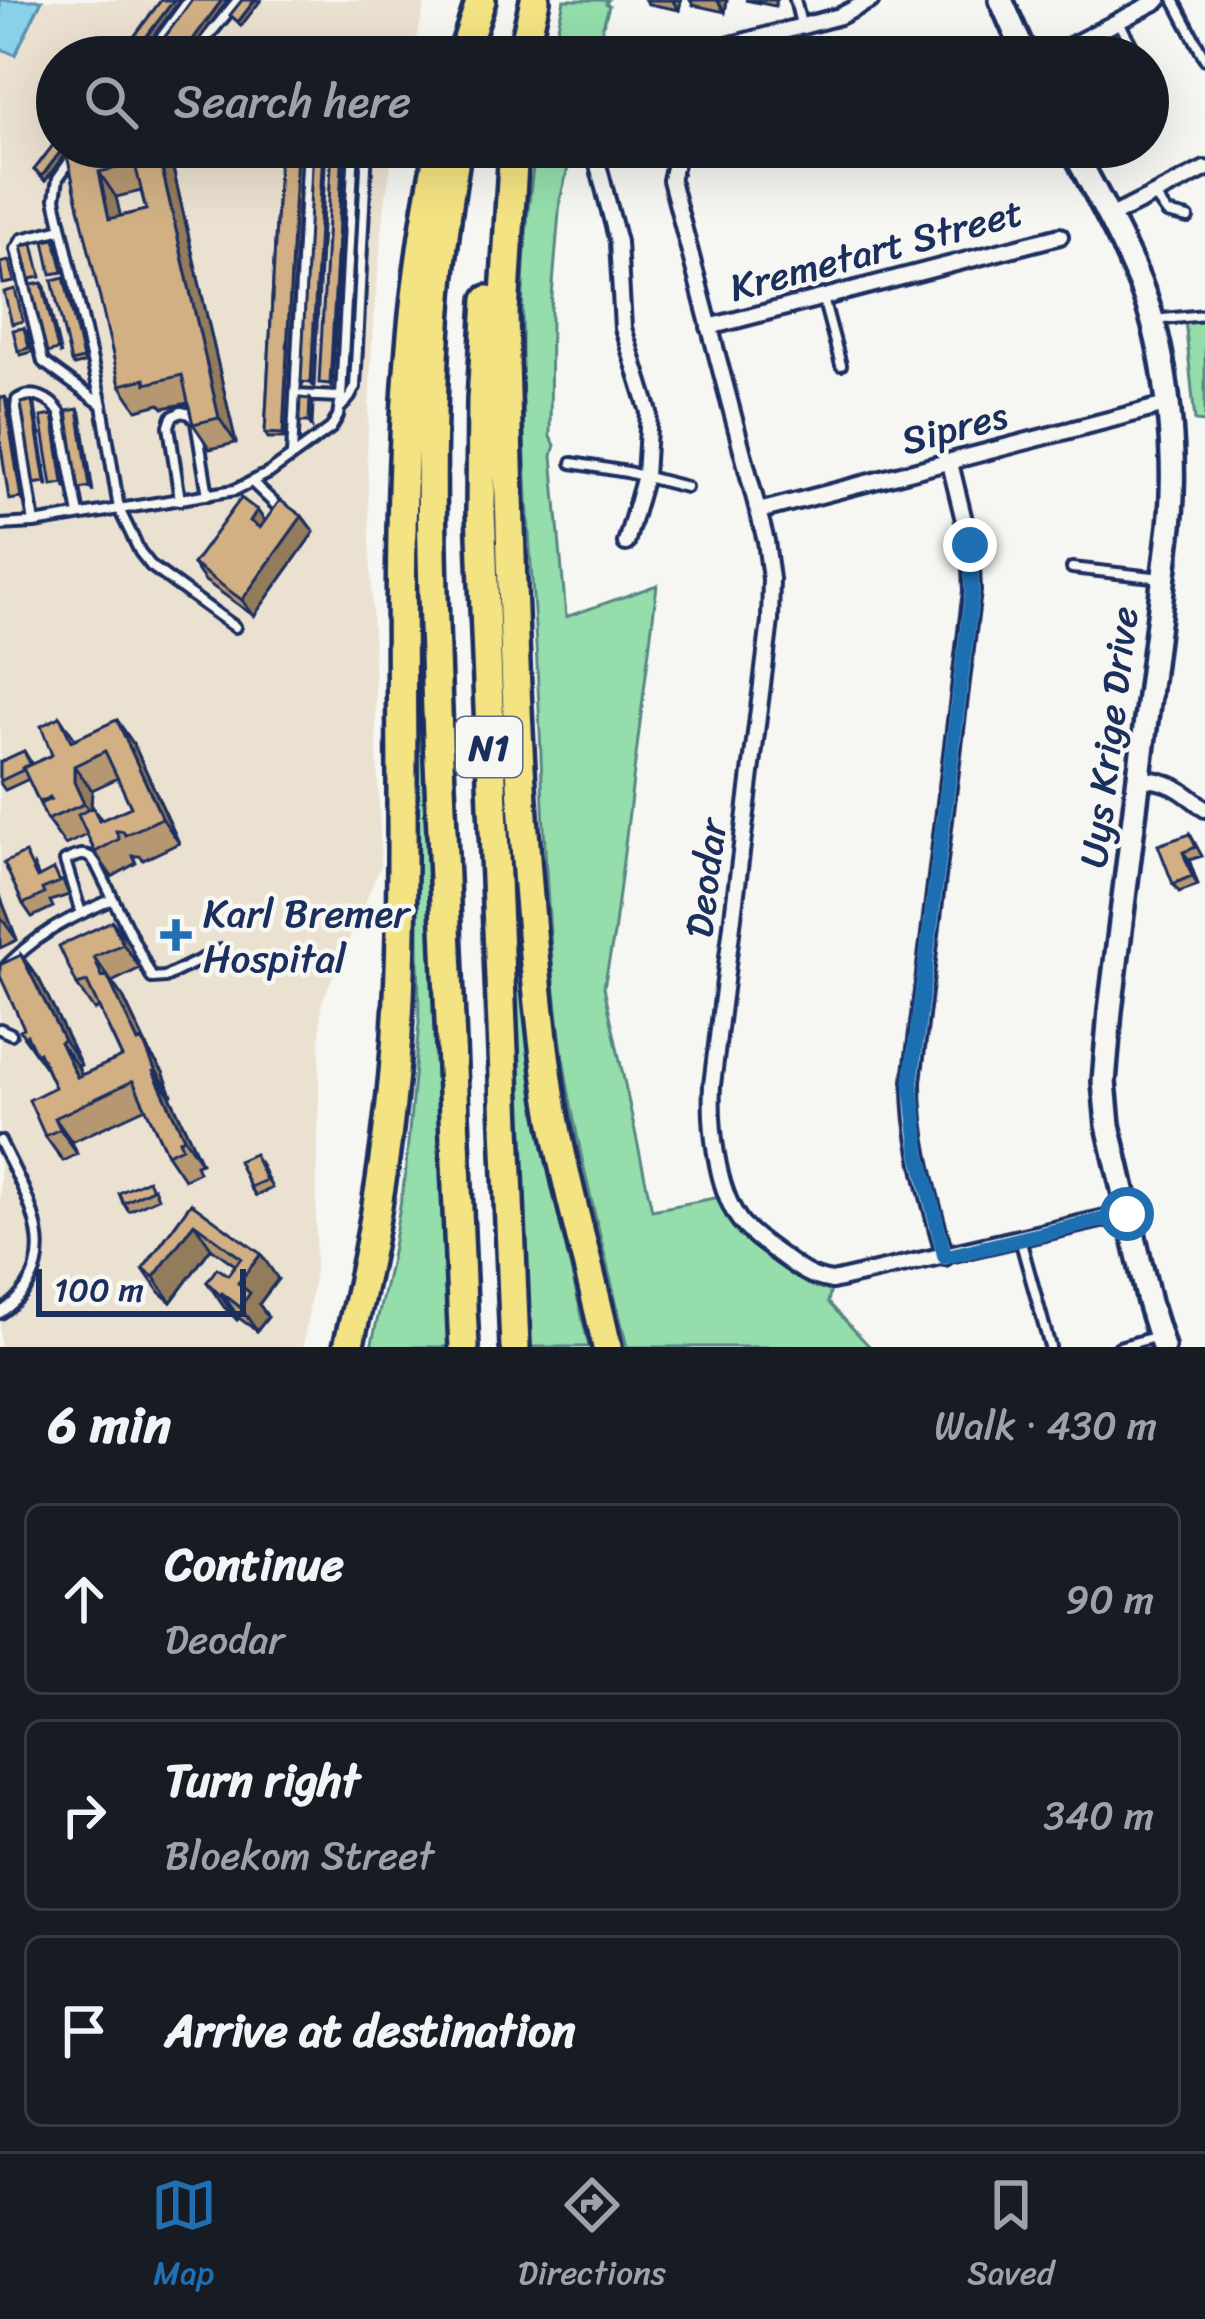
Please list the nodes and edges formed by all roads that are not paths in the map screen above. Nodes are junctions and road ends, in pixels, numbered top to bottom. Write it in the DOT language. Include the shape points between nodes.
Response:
graph roads {
  1 [pos="189,0"];
  2 [pos="238,0"];
  3 [pos="484,0"];
  4 [pos="536,0"];
  5 [pos="795,0"];
  6 [pos="871,0"];
  7 [pos="1000,0"];
  8 [pos="1159,0"];
  9 [pos="1174,0"];
  10 [pos="1118,21"];
  11 [pos="801,26"];
  12 [pos="162,36"];
  13 [pos="208,36"];
  14 [pos="470,36"];
  15 [pos="478,36"];
  16 [pos="527,36"];
  17 [pos="764,36"];
  18 [pos="1016,36"];
  19 [pos="1089,36"];
  20 [pos="1126,36"];
  21 [pos="1205,58"];
  22 [pos="66,168"];
  23 [pos="307,168"];
  24 [pos="353,168"];
  25 [pos="366,168"];
  26 [pos="437,168"];
  27 [pos="455,168"];
  28 [pos="502,168"];
  29 [pos="513,168"];
  30 [pos="599,168"];
  31 [pos="674,168"];
  32 [pos="1083,168"];
  33 [pos="1205,169"];
  34 [pos="1154,195"];
  35 [pos="1108,218"];
  36 [pos="1188,218"];
  37 [pos="62,229"];
  38 [pos="1060,236"];
  39 [pos="822,297"];
  40 [pos="1205,315"];
  41 [pos="1152,320"];
  42 [pos="709,327"];
  43 [pos="841,365"];
  44 [pos="295,394"];
  45 [pos="340,402"];
  46 [pos="102,405"];
  47 [pos="1166,405"];
  48 [pos="292,456"];
  49 [pos="572,463"];
  50 [pos="950,463"];
  51 [pos="645,476"];
  52 [pos="253,483"];
  53 [pos="686,487"];
  54 [pos="208,495"];
  55 [pos="180,500"];
  56 [pos="119,509"];
  57 [pos="759,511"];
  58 [pos="79,515"];
  59 [pos="34,523"];
  60 [pos="278,523"];
  61 [pos="0,525"];
  62 [pos="626,543"];
  63 [pos="1072,568"];
  64 [pos="1164,579"];
  65 [pos="235,627"];
  66 [pos="1140,779"];
  67 [pos="1205,809"];
  68 [pos="113,899"];
  69 [pos="81,913"];
  70 [pos="221,950"];
  71 [pos="0,973"];
  72 [pos="0,1029"];
  73 [pos="11,1034"];
  74 [pos="0,1141"];
  75 [pos="1127,1214"];
  76 [pos="1020,1239"];
  77 [pos="945,1257"];
  78 [pos="0,1313"];
  79 [pos="1161,1341"];
  80 [pos="348,1347"];
  81 [pos="464,1347"];
  82 [pos="515,1347"];
  83 [pos="607,1347"];
  84 [pos="1049,1347"];
  85 [pos="1119,1347"];
  1 -- 12 [label="lane"];
  2 -- 13 [label="lane"];
  3 -- 14 [label="highway"];
  3 -- 15 [label="highway"];
  4 -- 16 [label="highway"];
  5 -- 11 [label="lane"];
  6 -- 11 [label="street"];
  7 -- 18 [label="street"];
  8 -- 10 [label="street"];
  9 -- 21 [label="lane"];
  10 -- 19 [label="street"];
  10 -- 20 [label="lane"];
  11 -- 17 [label="street"];
  22 -- 37 [label="lane" via="56,184"];
  23 -- 44 [label="lane"];
  24 -- 45 [label="lane"];
  25 -- 45 [label="lane" via="355,387"];
  26 -- 80 [label="highway" via="406,401 396,1053 382,1182"];
  27 -- 81 [label="highway, N1" via="438,308 430,516"];
  28 -- 82 [label="highway, N1" via="488,289 481,511"];
  29 -- 83 [label="highway" via="505,360 533,956 561,1153"];
  30 -- 51 [label="street" via="618,242 623,328 649,412"];
  31 -- 42 [label="street, Deodar"];
  32 -- 35 [label="street, Uys Krige Drive"];
  33 -- 34 [label="street"];
  34 -- 35 [label="street"];
  34 -- 36 [label="lane" via="1167,213"];
  35 -- 41 [label="street, Uys Krige Drive"];
  37 -- 46 [label="lane"];
  37 -- 46 [label="lane" via="22,239 16,249 44,362"];
  38 -- 39 [label="street, Kremetart Street"];
  39 -- 42 [label="street, Kremetart Street"];
  39 -- 43 [label="lane"];
  40 -- 41 [label="lane"];
  41 -- 47 [label="street, Uys Krige Drive"];
  42 -- 57 [label="street, Deodar"];
  44 -- 45 [label="lane"];
  44 -- 48 [label="lane"];
  45 -- 48 [label="lane" via="331,428"];
  46 -- 56 [label="lane"];
  47 -- 50 [label="street, Sipres"];
  47 -- 64 [label="street, Uys Krige Drive" via="1173,496"];
  48 -- 52 [label="lane"];
  49 -- 51 [label="lane"];
  50 -- 57 [label="street, Sipres"];
  50 -- 77 [label="street" via="972,592 911,1082"];
  51 -- 53 [label="lane"];
  51 -- 62 [label="street"];
  52 -- 54 [label="lane"];
  52 -- 60 [label="lane" via="279,509"];
  54 -- 55 [label="lane"];
  54 -- 55 [label="lane" via="196,422 181,412 169,425"];
  55 -- 56 [label="lane"];
  56 -- 58 [label="lane"];
  56 -- 65 [label="lane" via="151,566"];
  57 -- 77 [label="street, Deodar" via="771,608 711,1101 726,1190 750,1231 818,1279"];
  58 -- 59 [label="lane"];
  58 -- 59 [label="lane" via="60,413 26,395 16,408"];
  59 -- 61 [label="lane"];
  63 -- 64 [label="lane"];
  64 -- 66 [label="street, Uys Krige Drive"];
  66 -- 67 [label="street" via="1174,785"];
  66 -- 75 [label="street, Uys Krige Drive" via="1105,1060 1108,1125"];
  68 -- 69 [label="lane"];
  68 -- 69 [label="lane" via="94,859 77,855 65,861"];
  68 -- 70 [label="lane" via="152,978"];
  69 -- 71 [label="lane" via="40,934"];
  72 -- 73 [label="lane"];
  74 -- 78 [label="lane" via="32,1208 39,1246 30,1284"];
  75 -- 76 [label="street, Deodar"];
  75 -- 79 [label="street, Uys Krige Drive"];
  76 -- 77 [label="street, Deodar"];
  76 -- 84 [label="lane"];
  79 -- 85 [label="lane"];
}
